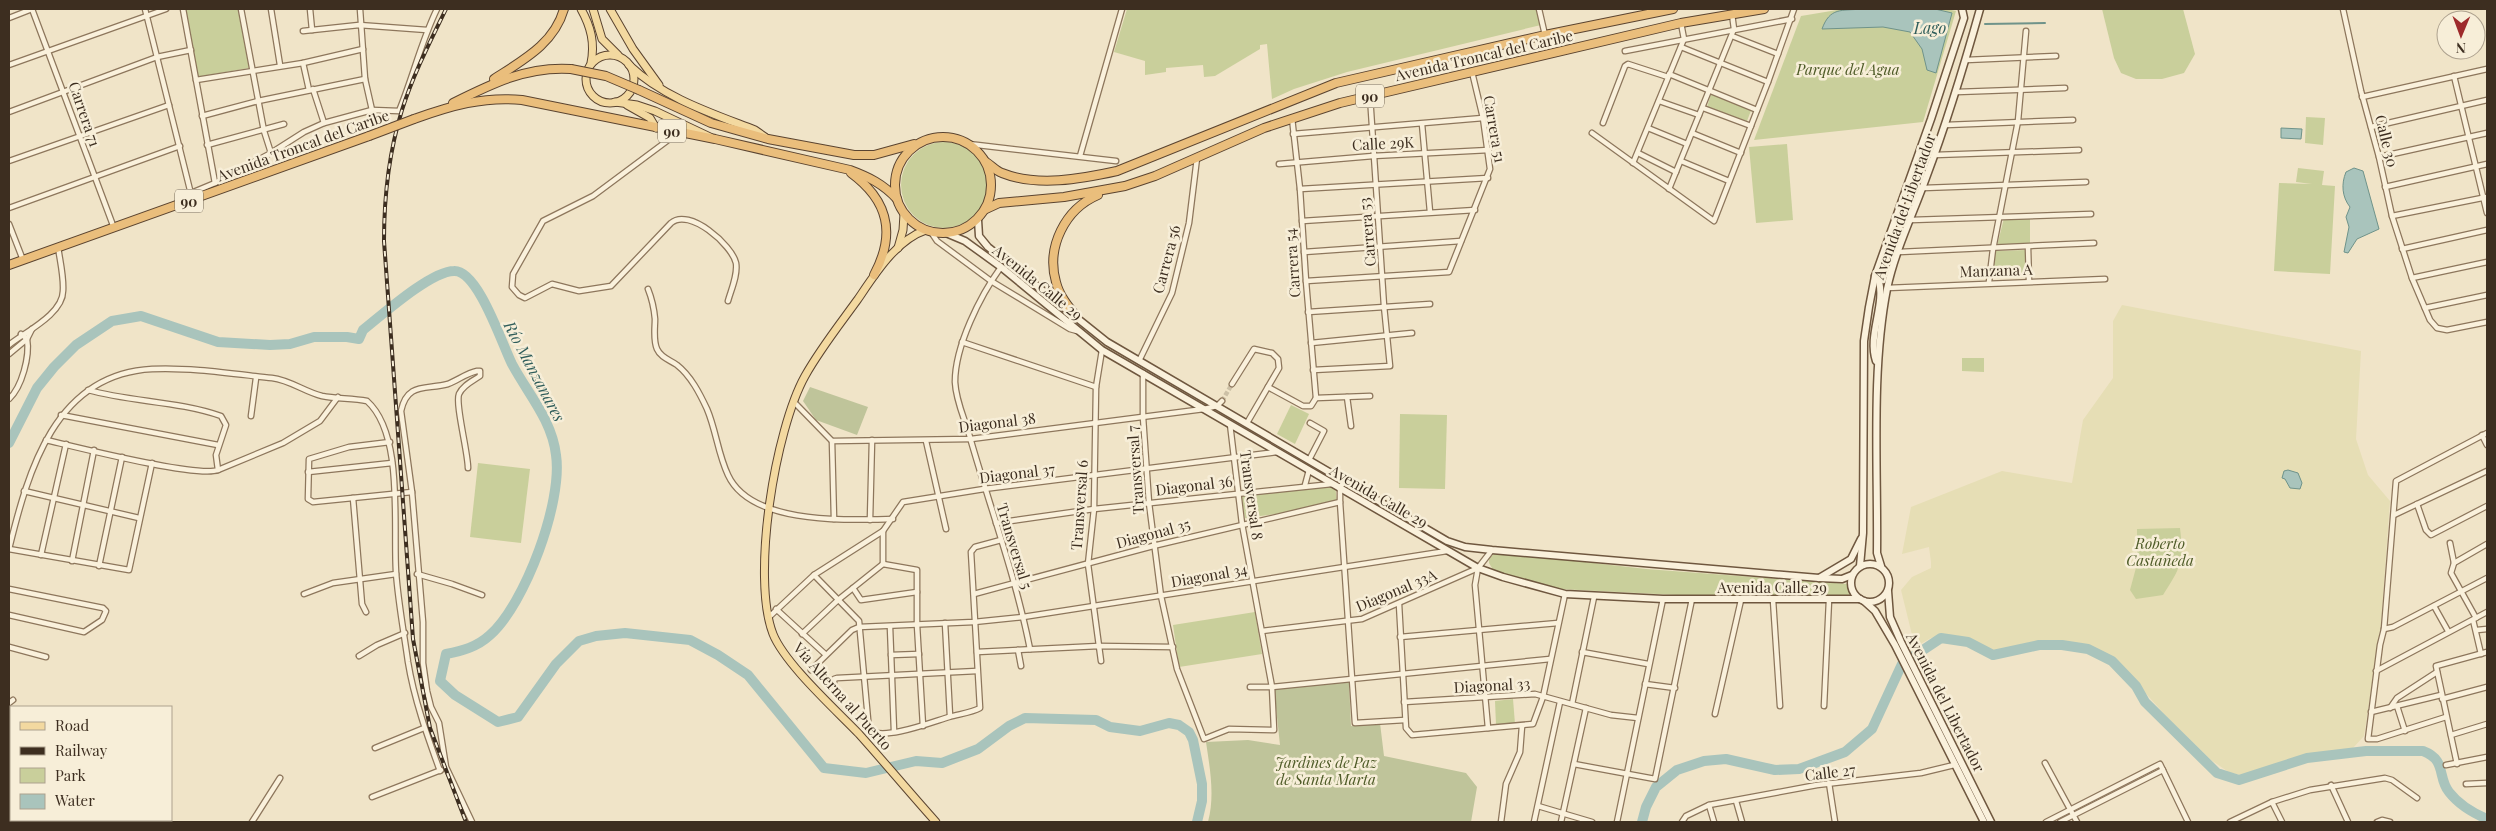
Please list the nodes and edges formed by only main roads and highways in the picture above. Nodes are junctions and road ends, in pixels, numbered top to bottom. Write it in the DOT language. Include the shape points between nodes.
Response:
graph roads {
  1 [pos="564,9"];
  2 [pos="581,9"];
  3 [pos="593,9"];
  4 [pos="610,9"];
  5 [pos="1673,9"];
  6 [pos="1764,9"];
  7 [pos="1962,9"];
  8 [pos="1980,9"];
  9 [pos="622,58"];
  10 [pos="591,63"];
  11 [pos="630,65"];
  12 [pos="662,89"];
  13 [pos="477,91"];
  14 [pos="615,102"];
  15 [pos="625,104"];
  16 [pos="438,110"];
  17 [pos="656,128"];
  18 [pos="715,139"];
  19 [pos="768,139"];
  20 [pos="919,143"];
  21 [pos="986,162"];
  22 [pos="830,165"];
  23 [pos="1125,186"];
  24 [pos="897,199"];
  25 [pos="986,209"];
  26 [pos="904,214"];
  27 [pos="978,220"];
  28 [pos="928,231"];
  29 [pos="946,233"];
  30 [pos="898,248"];
  31 [pos="9,265"];
  32 [pos="874,275"];
  33 [pos="1875,276"];
  34 [pos="1076,316"];
  35 [pos="1878,367"];
  36 [pos="1863,533"];
  37 [pos="1860,566"];
  38 [pos="1881,566"];
  39 [pos="1852,575"];
  40 [pos="1819,578"];
  41 [pos="1888,591"];
  42 [pos="1862,600"];
  43 [pos="1898,643"];
  44 [pos="1926,699"];
  45 [pos="936,822"];
  46 [pos="1984,822"];
  47 [pos="1991,822"];
  1 -- 13 [label="highway" via="550,38"];
  2 -- 10 [label="main road" via="593,40"];
  3 -- 9 [label="main road" via="602,39"];
  4 -- 12 [label="main road"];
  5 -- 21 [label="highway, Avenida Troncal del Caribe / 90" via="1336,83 1117,171 1087,178 1040,180 1001,173"];
  6 -- 23 [label="highway, Avenida Troncal del Caribe / 90" via="1681,22 1340,103 1292,118"];
  7 -- 33 [label="main road, Avenida del Libertador" via="1964,18"];
  8 -- 35 [label="main road, Avenida del Libertador" via="1957,92 1888,288"];
  9 -- 10 [label="main road" via="609,54"];
  9 -- 11 [label="main road"];
  10 -- 14 [label="main road" via="586,77 589,91 600,101"];
  11 -- 12 [label="main road"];
  11 -- 14 [label="main road" via="634,80 632,87"];
  12 -- 19 [label="main road" via="755,130"];
  13 -- 16 [label="highway, Avenida Troncal del Caribe / 90"];
  13 -- 19 [label="highway, Avenida Troncal del Caribe / 90, bridge" via="522,73 547,68 571,69 606,76 711,123"];
  14 -- 15 [label="main road"];
  15 -- 17 [label="main road" via="650,118"];
  15 -- 18 [label="main road" via="655,111"];
  16 -- 17 [label="highway, Avenida Troncal del Caribe / 90" via="475,100 510,99"];
  16 -- 31 [label="highway, Avenida Troncal del Caribe / 90, bridge" via="192,196"];
  17 -- 18 [label="highway, Avenida Troncal del Caribe / 90"];
  18 -- 22 [label="highway, Avenida Troncal del Caribe / 90"];
  19 -- 20 [label="highway, Avenida Troncal del Caribe / 90" via="854,155 890,152"];
  20 -- 21 [label="highway, 90" via="949,137 969,144"];
  20 -- 24 [label="highway, 90" via="906,153 898,167 894,183"];
  21 -- 25 [label="highway" via="992,181"];
  22 -- 24 [label="highway, Avenida Troncal del Caribe / 90" via="870,177"];
  22 -- 32 [label="highway" via="850,172 866,184 883,212 887,238 883,258"];
  23 -- 25 [label="highway, Avenida Troncal del Caribe / 90" via="1064,197 1014,201"];
  23 -- 34 [label="highway" via="1090,199 1074,211 1062,226 1055,244 1053,264 1056,283"];
  24 -- 26 [label="highway, 90"];
  25 -- 27 [label="highway"];
  26 -- 28 [label="highway, 90"];
  26 -- 30 [label="main road, Vía Alterna al Puerto"];
  27 -- 29 [label="highway" via="958,231"];
  27 -- 34 [label="main road, Avenida Calle 29" via="979,236 988,247"];
  28 -- 29 [label="highway"];
  28 -- 30 [label="main road, Vía Alterna al Puerto" via="910,238"];
  29 -- 42 [label="main road, Avenida Calle 29" via="965,241 1001,267 1102,350 1478,568 1565,594 1594,597"];
  30 -- 32 [label="main road, Vía Alterna al Puerto"];
  32 -- 45 [label="main road, Vía Alterna al Puerto" via="804,377 794,402 777,456 764,584 774,636 803,676"];
  33 -- 35 [label="main road" via="1880,288 1874,339"];
  33 -- 36 [label="main road, Avenida del Libertador" via="1864,341"];
  34 -- 40 [label="main road, Avenida Calle 29" via="1107,342 1220,404 1447,541 1492,550"];
  35 -- 38 [label="main road, Avenida del Libertador" via="1877,553"];
  36 -- 37 [label="main road, Avenida del Libertador"];
  36 -- 40 [label="main road" via="1851,559"];
  37 -- 38 [label="main road" via="1870,563"];
  37 -- 39 [label="main road"];
  38 -- 41 [label="main road" via="1889,576"];
  39 -- 40 [label="main road, Avenida Calle 29" via="1842,579"];
  39 -- 42 [label="main road" via="1852,589"];
  41 -- 42 [label="main road" via="1875,602"];
  41 -- 43 [label="main road, Avenida del Libertador" via="1890,617"];
  42 -- 43 [label="main road, Avenida del Libertador"];
  43 -- 44 [label="main road, Avenida del Libertador"];
  44 -- 46 [label="main road, Avenida del Libertador" via="1954,765"];
  44 -- 47 [label="main road, Avenida del Libertador"];
}
